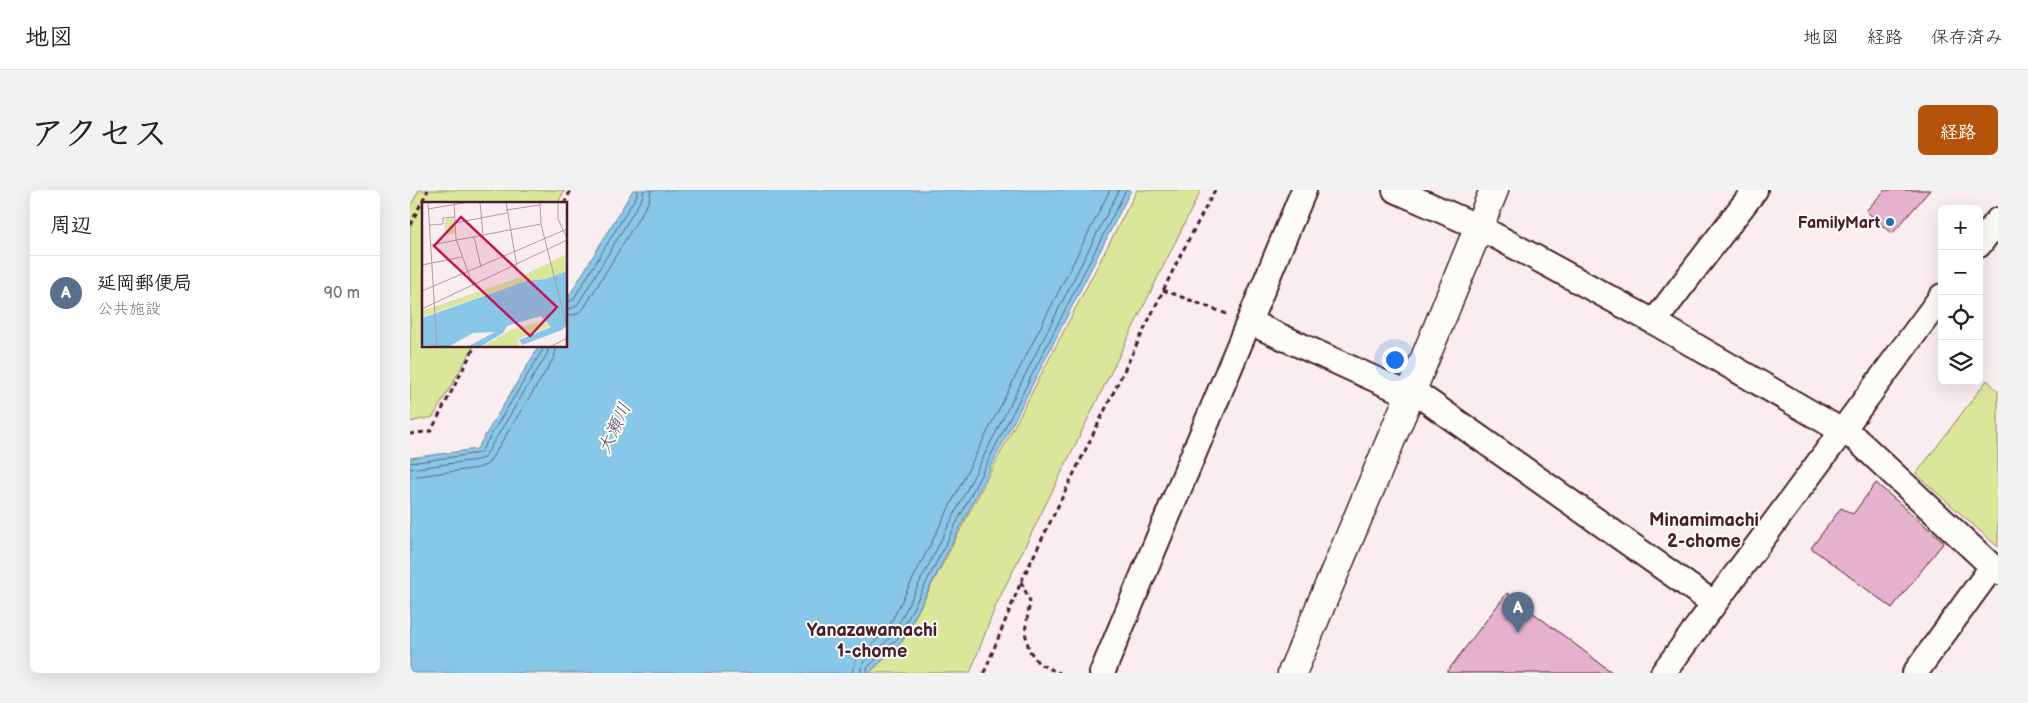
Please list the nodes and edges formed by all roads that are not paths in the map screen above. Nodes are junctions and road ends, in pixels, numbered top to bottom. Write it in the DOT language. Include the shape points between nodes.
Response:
graph roads {
  1 [pos="1304,190"];
  2 [pos="1395,190"];
  3 [pos="1494,190"];
  4 [pos="1755,190"];
  5 [pos="1998,220"];
  6 [pos="1479,227"];
  7 [pos="1983,240"];
  8 [pos="1938,301"];
  9 [pos="1249,322"];
  10 [pos="1654,322"];
  11 [pos="1411,392"];
  12 [pos="1841,431"];
  13 [pos="1995,569"];
  14 [pos="1713,603"];
  15 [pos="1102,673"];
  16 [pos="1292,673"];
  17 [pos="1663,673"];
  18 [pos="1916,673"];
  1 -- 9 [label="street"];
  2 -- 6 [label="street"];
  3 -- 6 [label="street"];
  4 -- 10 [label="street"];
  5 -- 7 [label="street"];
  6 -- 10 [label="street"];
  6 -- 11 [label="street"];
  8 -- 12 [label="street"];
  9 -- 11 [label="street"];
  9 -- 15 [label="street"];
  10 -- 12 [label="street"];
  11 -- 14 [label="street"];
  11 -- 16 [label="street"];
  12 -- 13 [label="street" via="1856,439"];
  12 -- 14 [label="street"];
  13 -- 18 [label="street"];
  14 -- 17 [label="street"];
}
